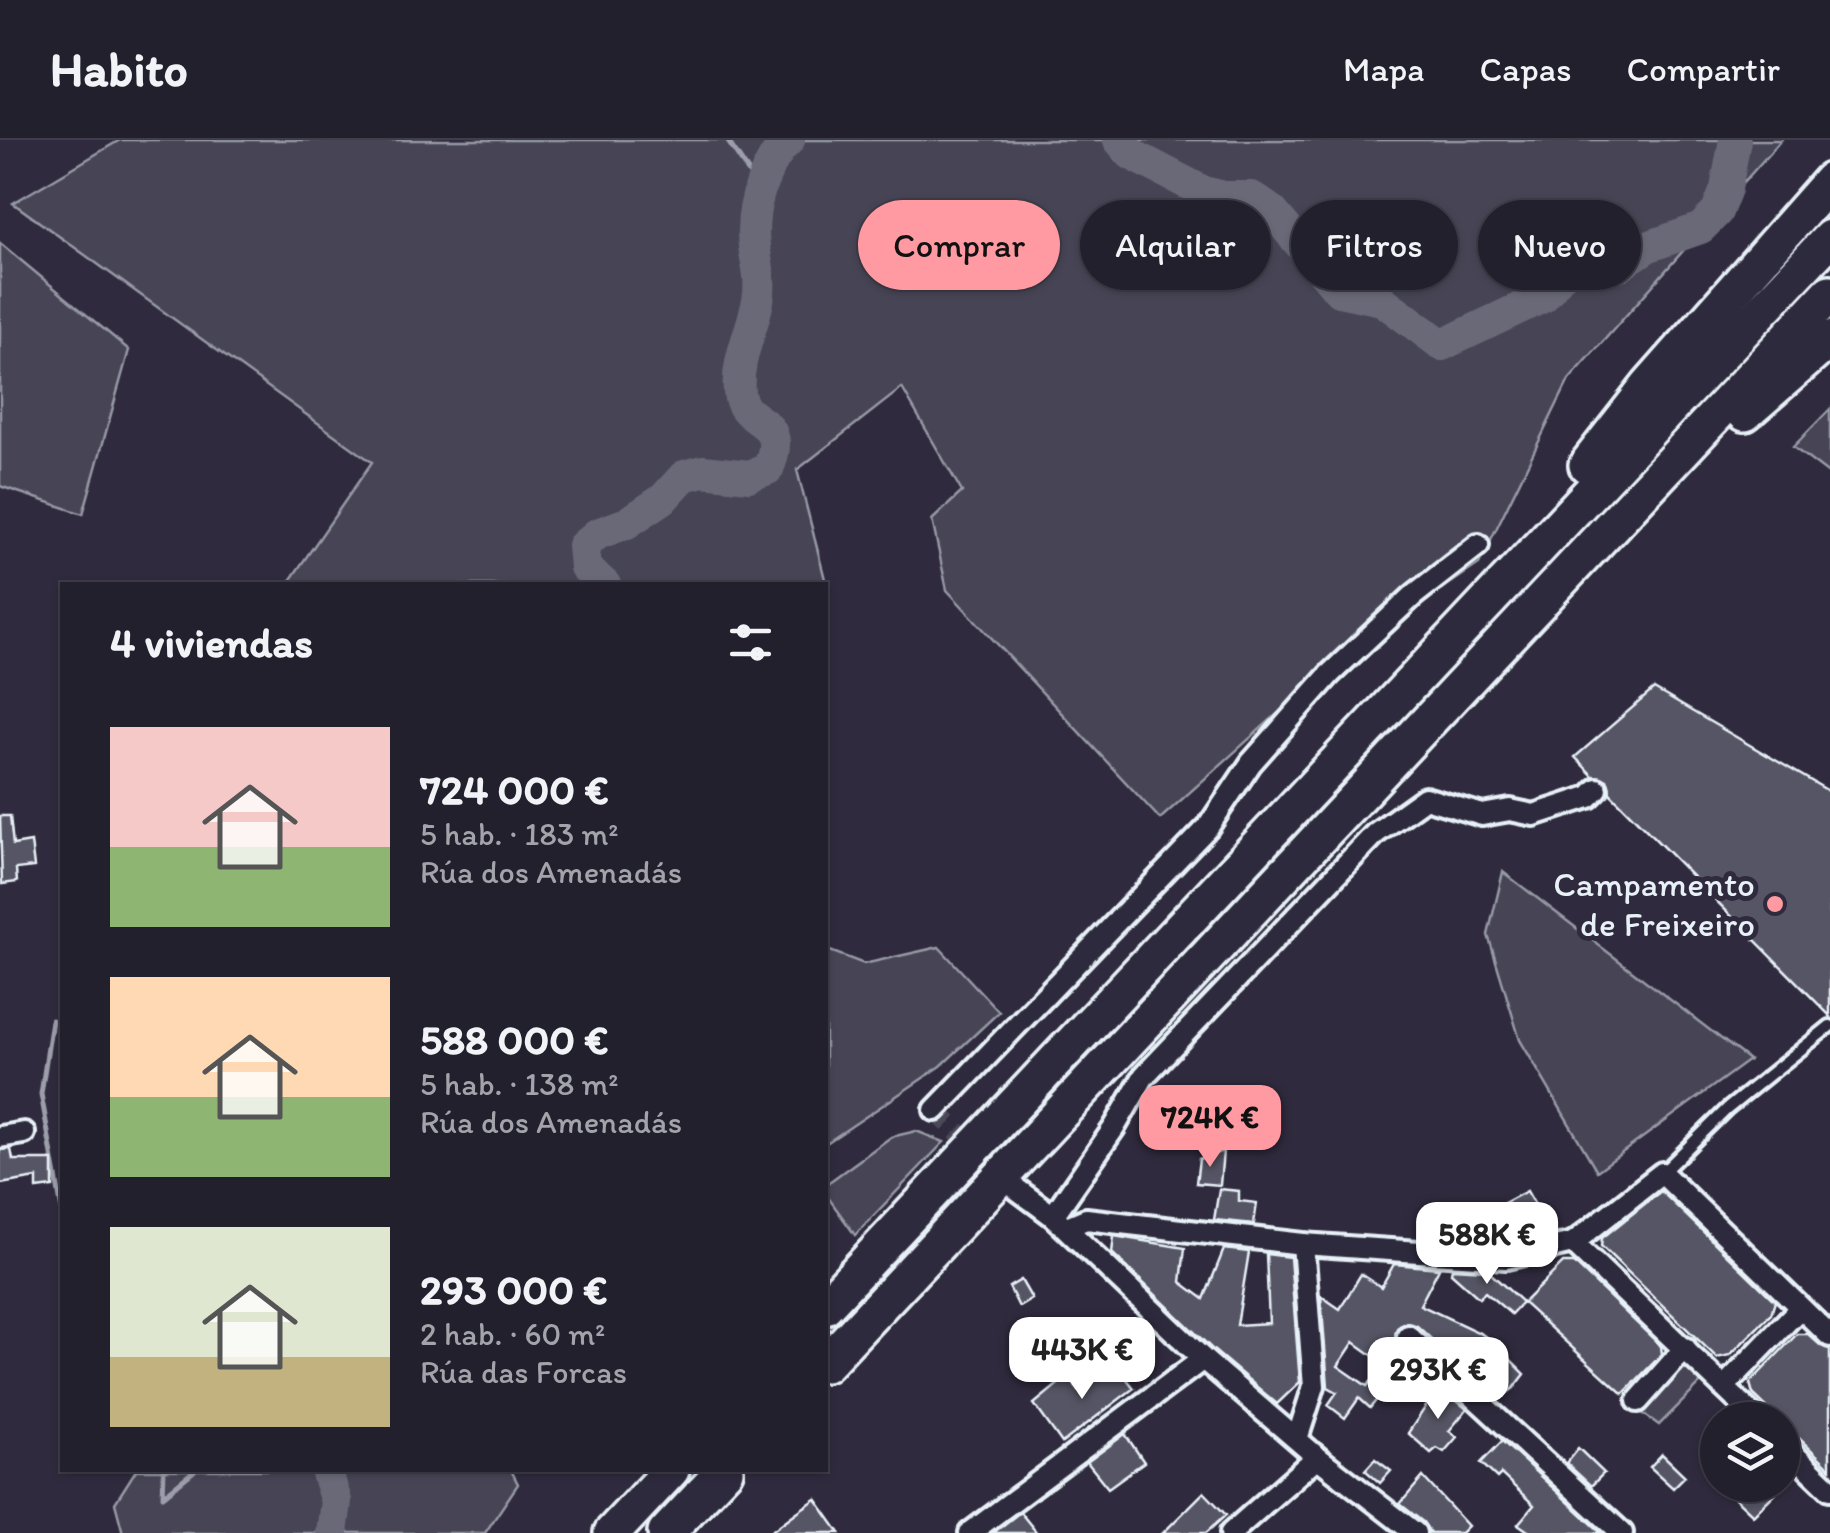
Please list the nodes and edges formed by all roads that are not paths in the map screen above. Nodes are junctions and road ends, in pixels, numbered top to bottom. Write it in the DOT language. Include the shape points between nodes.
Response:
graph roads {
  1 [pos="1830,180"];
  2 [pos="1830,238"];
  3 [pos="1830,293"];
  4 [pos="1830,339"];
  5 [pos="1478,545"];
  6 [pos="1590,549"];
  7 [pos="1384,709"];
  8 [pos="1597,789"];
  9 [pos="1830,1026"];
  10 [pos="935,1110"];
  11 [pos="24,1134"];
  12 [pos="0,1137"];
  13 [pos="1662,1173"];
  14 [pos="1014,1187"];
  15 [pos="1060,1222"];
  16 [pos="1304,1244"];
  17 [pos="1573,1244"];
  18 [pos="828,1303"];
  19 [pos="1800,1308"];
  20 [pos="1408,1336"];
  21 [pos="1830,1336"];
  22 [pos="1685,1348"];
  23 [pos="1202,1359"];
  24 [pos="828,1361"];
  25 [pos="1724,1387"];
  26 [pos="1638,1401"];
  27 [pos="1739,1402"];
  28 [pos="1297,1439"];
  29 [pos="1318,1457"];
  30 [pos="1800,1460"];
  31 [pos="669,1472"];
  32 [pos="723,1472"];
  33 [pos="1830,1489"];
  34 [pos="612,1533"];
  35 [pos="666,1533"];
  36 [pos="970,1533"];
  37 [pos="1231,1533"];
  38 [pos="1414,1533"];
  39 [pos="1622,1533"];
  1 -- 7 [label="highway" via="1649,386"];
  2 -- 7 [label="highway"];
  3 -- 6 [label="highway"];
  4 -- 6 [label="highway"];
  5 -- 10 [label="street" via="1330,674 1251,764 1208,827"];
  6 -- 24 [label="highway"];
  7 -- 18 [label="highway"];
  8 -- 15 [label="street" via="1534,816 1510,810 1482,815 1425,798 1376,833 1144,1076"];
  9 -- 13 [label="lane" via="1727,1109"];
  11 -- 12 [label="street"];
  13 -- 17 [label="street"];
  13 -- 19 [label="street"];
  14 -- 15 [label="street"];
  15 -- 16 [label="street" via="1086,1219"];
  15 -- 23 [label="street"];
  16 -- 17 [label="street" via="1506,1258"];
  16 -- 28 [label="street" via="1314,1386"];
  17 -- 22 [label="street"];
  19 -- 21 [label="street"];
  19 -- 25 [label="street"];
  20 -- 39 [label="street"];
  22 -- 25 [label="street"];
  22 -- 26 [label="street"];
  23 -- 28 [label="street"];
  23 -- 36 [label="street"];
  25 -- 27 [label="street"];
  28 -- 29 [label="street"];
  29 -- 37 [label="street"];
  29 -- 38 [label="street"];
  30 -- 33 [label="street"];
  31 -- 34 [label="highway"];
  32 -- 35 [label="highway"];
}
